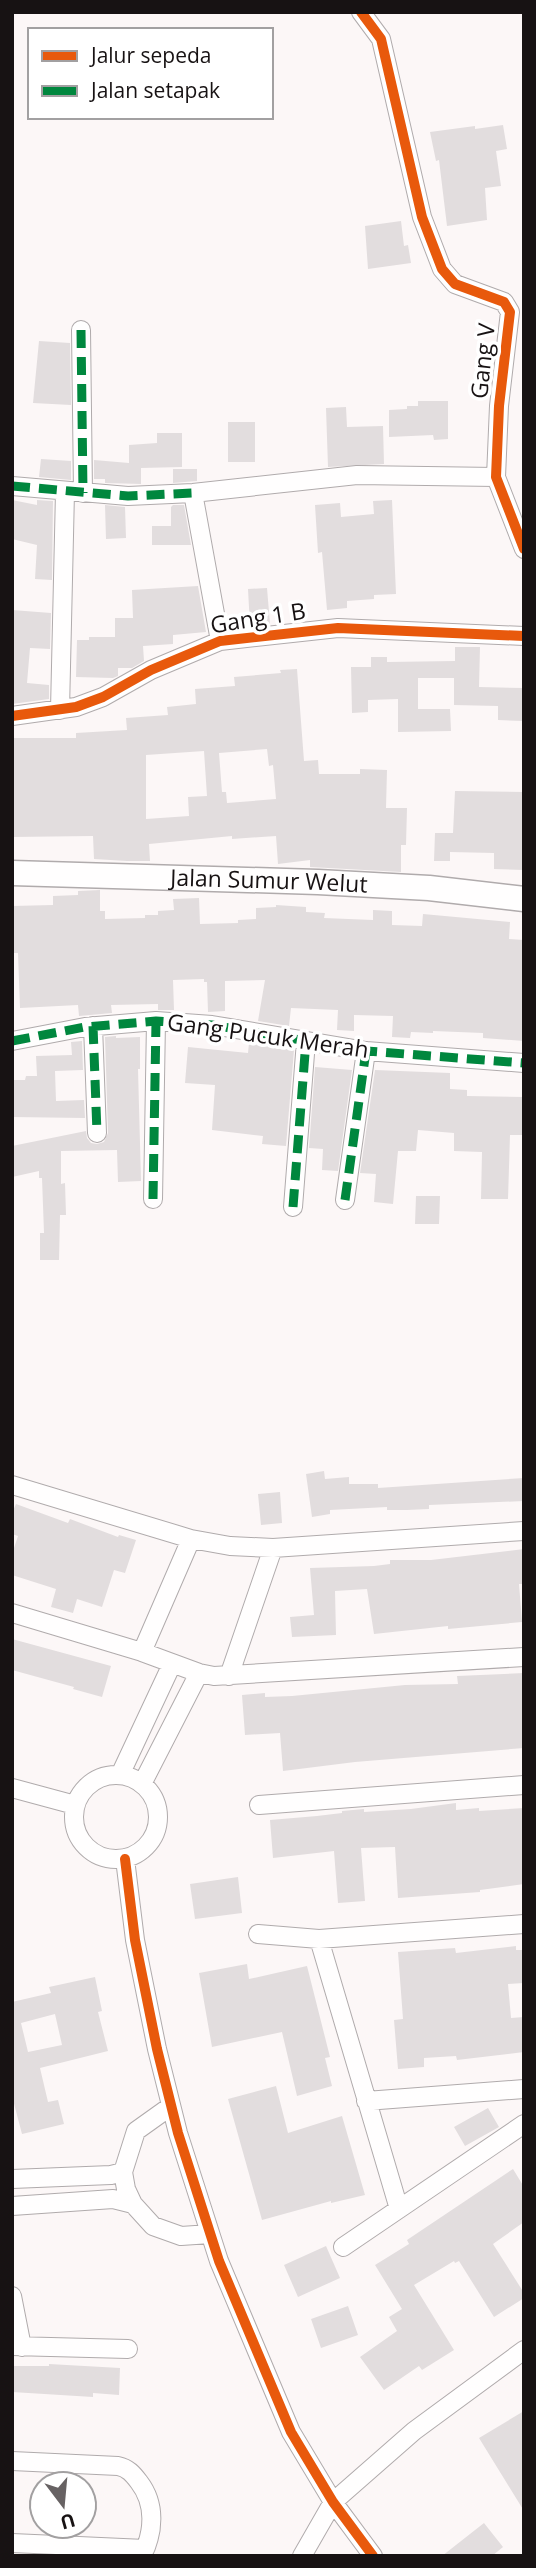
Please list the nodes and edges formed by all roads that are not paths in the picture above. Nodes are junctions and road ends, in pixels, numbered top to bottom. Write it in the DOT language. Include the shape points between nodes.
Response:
graph roads {
  1 [pos="361,12"];
  2 [pos="81,330"];
  3 [pos="496,477"];
  4 [pos="12,486"];
  5 [pos="74,492"];
  6 [pos="193,493"];
  7 [pos="524,549"];
  8 [pos="524,636"];
  9 [pos="220,641"];
  10 [pos="60,710"];
  11 [pos="12,716"];
  12 [pos="12,873"];
  13 [pos="524,899"];
  14 [pos="156,1021"];
  15 [pos="93,1026"];
  16 [pos="12,1041"];
  17 [pos="306,1041"];
  18 [pos="366,1051"];
  19 [pos="524,1063"];
  20 [pos="97,1133"];
  21 [pos="153,1199"];
  22 [pos="345,1200"];
  23 [pos="293,1206"];
  24 [pos="12,1485"];
  25 [pos="524,1531"];
  26 [pos="191,1539"];
  27 [pos="272,1548"];
  28 [pos="12,1613"];
  29 [pos="142,1652"];
  30 [pos="524,1657"];
  31 [pos="172,1664"];
  32 [pos="198,1673"];
  33 [pos="229,1676"];
  34 [pos="120,1775"];
  35 [pos="142,1784"];
  36 [pos="524,1784"];
  37 [pos="12,1788"];
  38 [pos="75,1805"];
  39 [pos="259,1805"];
  40 [pos="125,1858"];
  41 [pos="524,1924"];
  42 [pos="258,1934"];
  43 [pos="319,1939"];
  44 [pos="524,2089"];
  45 [pos="366,2101"];
  46 [pos="171,2106"];
  47 [pos="524,2124"];
  48 [pos="123,2172"];
  49 [pos="12,2179"];
  50 [pos="132,2204"];
  51 [pos="12,2206"];
  52 [pos="399,2209"];
  53 [pos="210,2234"];
  54 [pos="343,2247"];
  55 [pos="12,2296"];
  56 [pos="17,2346"];
  57 [pos="128,2349"];
  58 [pos="524,2350"];
  59 [pos="12,2461"];
  60 [pos="333,2502"];
  61 [pos="12,2543"];
  62 [pos="143,2552"];
  63 [pos="302,2556"];
  64 [pos="373,2556"];
  1 -- 3 [label="street, Gang V" via="381,38 422,218 443,269 455,284 503,302 510,313"];
  2 -- 5 [label="street"];
  3 -- 6 [label="street" via="357,475"];
  3 -- 7 [label="street, Gang V"];
  4 -- 5 [label="street"];
  5 -- 6 [label="street" via="128,496"];
  5 -- 10 [label="street"];
  6 -- 9 [label="street"];
  8 -- 9 [label="street, Gang 1 B" via="338,628"];
  9 -- 10 [label="street, Gang 1 B" via="151,670 103,697"];
  10 -- 11 [label="street, Gang 1 B"];
  12 -- 13 [label="street, Jalan Sumur Welut" via="332,883"];
  14 -- 15 [label="street, Gang Pucuk Merah"];
  14 -- 17 [label="street, Gang Pucuk Merah"];
  14 -- 21 [label="street"];
  15 -- 16 [label="street, Gang Pucuk Merah"];
  15 -- 20 [label="street"];
  17 -- 18 [label="street, Gang Pucuk Merah"];
  17 -- 23 [label="street"];
  18 -- 19 [label="street, Gang Pucuk Merah"];
  18 -- 22 [label="street"];
  24 -- 26 [label="street"];
  25 -- 27 [label="street"];
  26 -- 27 [label="street"];
  26 -- 29 [label="street"];
  27 -- 33 [label="street"];
  28 -- 29 [label="street"];
  29 -- 31 [label="street"];
  30 -- 33 [label="street"];
  31 -- 32 [label="street"];
  31 -- 34 [label="street"];
  32 -- 33 [label="street"];
  32 -- 35 [label="street"];
  34 -- 35 [label="street"];
  34 -- 38 [label="street" via="92,1782"];
  35 -- 40 [label="street" via="153,1796 158,1826 152,1841"];
  36 -- 39 [label="street"];
  37 -- 38 [label="street"];
  38 -- 40 [label="street" via="74,1823 86,1846 108,1859"];
  40 -- 46 [label="street" via="135,1940"];
  41 -- 43 [label="street"];
  42 -- 43 [label="street"];
  43 -- 45 [label="street"];
  44 -- 45 [label="street"];
  45 -- 52 [label="street"];
  46 -- 48 [label="street" via="136,2131"];
  46 -- 53 [label="street"];
  47 -- 52 [label="street"];
  48 -- 49 [label="street"];
  48 -- 50 [label="street"];
  50 -- 51 [label="street" via="113,2199"];
  50 -- 53 [label="street" via="153,2226 181,2236"];
  52 -- 54 [label="street"];
  53 -- 60 [label="street" via="291,2432"];
  55 -- 56 [label="street"];
  56 -- 57 [label="street"];
  58 -- 60 [label="street" via="414,2431"];
  59 -- 62 [label="street" via="118,2466 131,2471 147,2491 153,2510"];
  60 -- 63 [label="street"];
  60 -- 64 [label="street"];
  61 -- 62 [label="street"];
}
